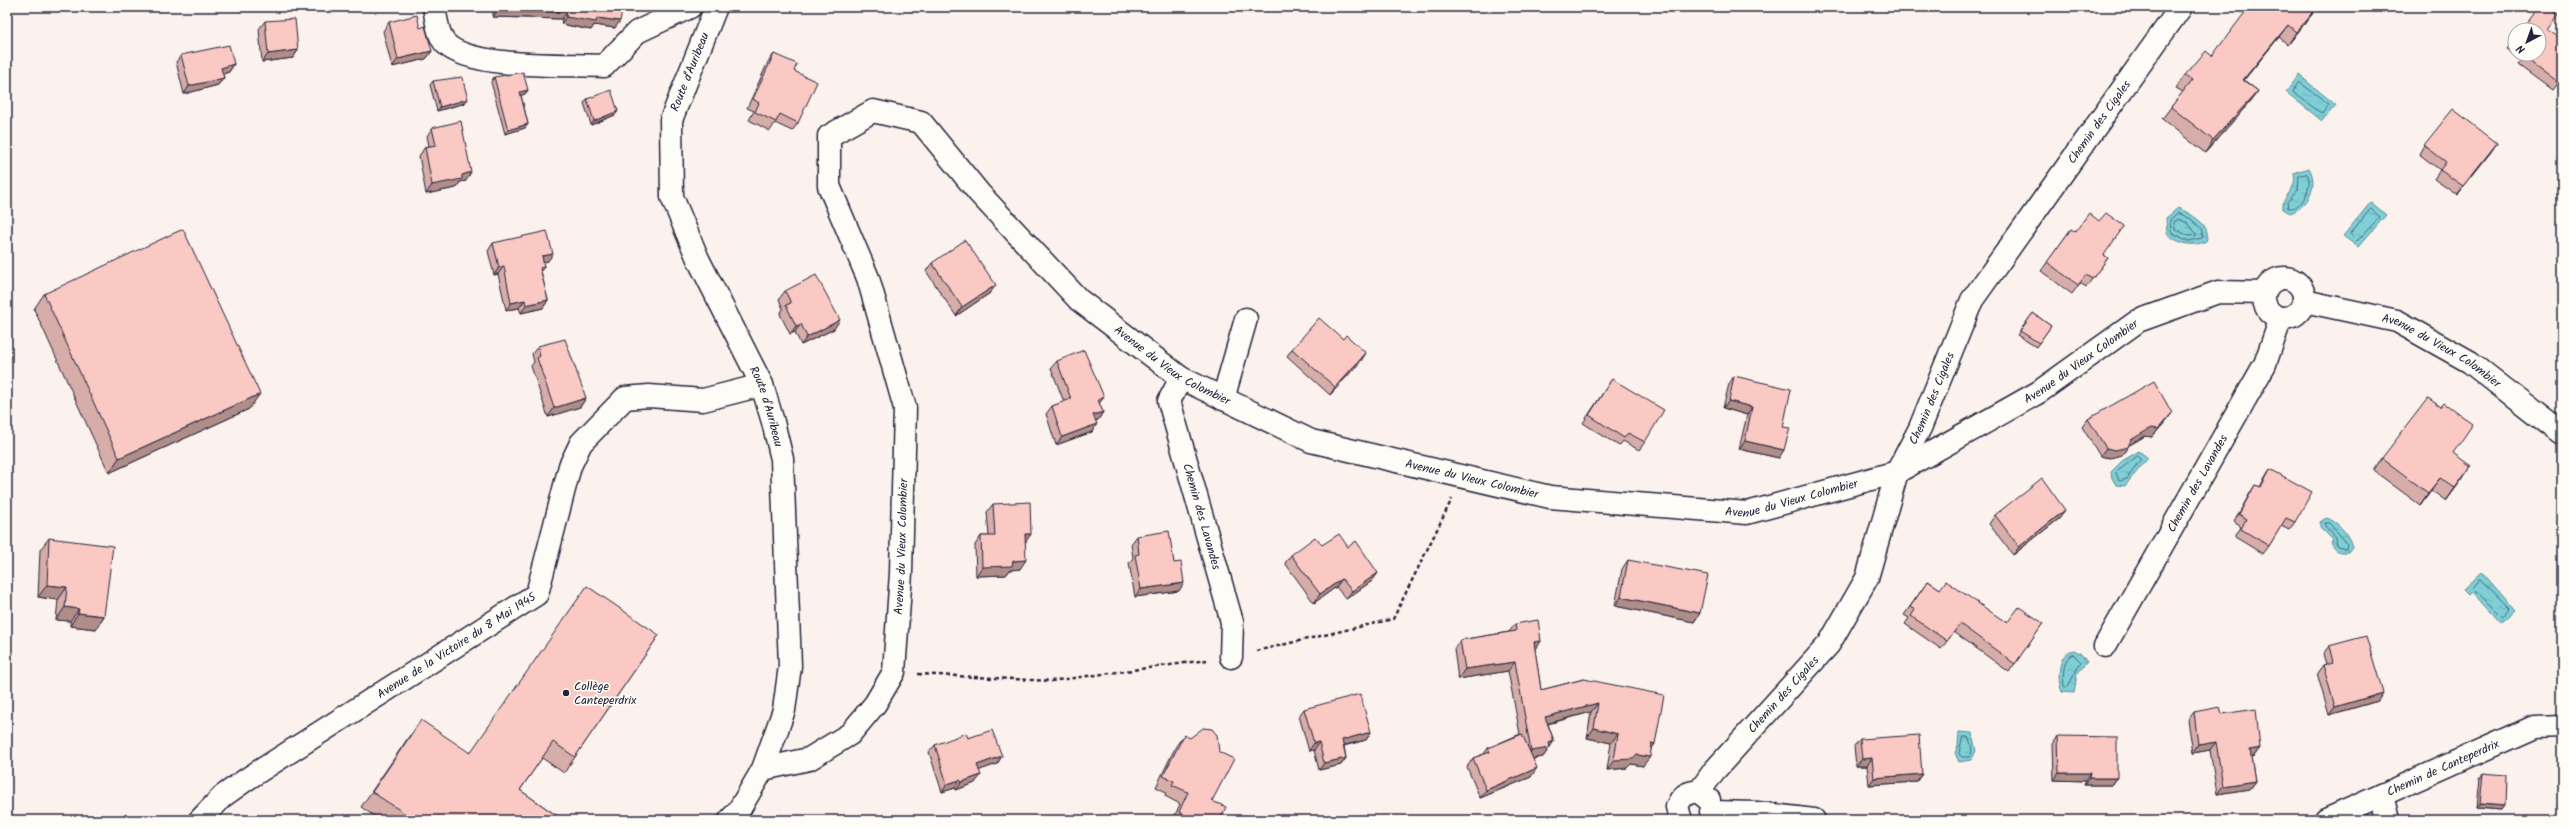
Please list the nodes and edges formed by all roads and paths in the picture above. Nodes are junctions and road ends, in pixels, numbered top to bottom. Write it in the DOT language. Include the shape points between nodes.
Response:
graph roads {
  1 [pos="434,7"];
  2 [pos="690,7"];
  3 [pos="716,7"];
  4 [pos="2180,7"];
  5 [pos="2264,293"];
  6 [pos="2304,301"];
  7 [pos="2281,318"];
  8 [pos="1246,319"];
  9 [pos="1181,378"];
  10 [pos="762,385"];
  11 [pos="1223,399"];
  12 [pos="2562,434"];
  13 [pos="1898,472"];
  14 [pos="2105,646"];
  15 [pos="1232,657"];
  16 [pos="2562,726"];
  17 [pos="763,769"];
  18 [pos="1699,792"];
  19 [pos="2382,795"];
  20 [pos="1710,816"];
  21 [pos="1676,818"];
  22 [pos="200,820"];
  23 [pos="730,820"];
  24 [pos="1814,820"];
  25 [pos="2326,820"];
  26 [pos="2388,820"];
  1 -- 2 [label="street" via="445,44 461,55 496,62 604,66 637,32"];
  3 -- 10 [label="street, Route d'Auribeau" via="671,120 672,196 698,259"];
  4 -- 13 [label="street, Chemin des Cigales" via="1972,300 1920,428"];
  5 -- 6 [label="street" via="2273,280 2286,278 2297,282 2304,294"];
  5 -- 7 [label="street" via="2266,309"];
  5 -- 13 [label="street, Avenue du Vieux Colombier" via="2218,292 2138,321 2039,392"];
  6 -- 7 [label="street" via="2298,313 2292,317"];
  6 -- 12 [label="street, Avenue du Vieux Colombier" via="2397,321 2470,362"];
  7 -- 14 [label="street, Chemin des Lavandes" via="2265,364"];
  8 -- 11 [label="street"];
  9 -- 11 [label="street, Avenue du Vieux Colombier"];
  9 -- 15 [label="street, Chemin des Lavandes" via="1169,401 1232,622"];
  9 -- 17 [label="street, Avenue du Vieux Colombier" via="1079,300 979,193 921,122 873,112 829,136 829,186 868,278 905,408 901,573 894,672 875,704 850,734 809,758"];
  10 -- 17 [label="street, Route d'Auribeau" via="782,459 790,666 784,710"];
  10 -- 22 [label="street, Avenue de la Victoire du 8 Mai 1945" via="703,400 649,396 625,398 581,443 570,466 537,594 223,796"];
  11 -- 13 [label="street, Avenue du Vieux Colombier" via="1312,441 1550,498 1747,513"];
  13 -- 18 [label="street, Chemin des Cigales" via="1867,578 1829,644 1714,771"];
  16 -- 19 [label="street, Chemin de Canteperdrix" via="2534,727"];
  17 -- 23 [label="street, Route d'Auribeau" via="739,810"];
  18 -- 20 [label="street" via="1708,798"];
  18 -- 21 [label="street" via="1693,791 1682,796"];
  19 -- 25 [label="street, Chemin de Canteperdrix"];
  19 -- 26 [label="street"];
  20 -- 24 [label="street" via="1757,813"];
}
